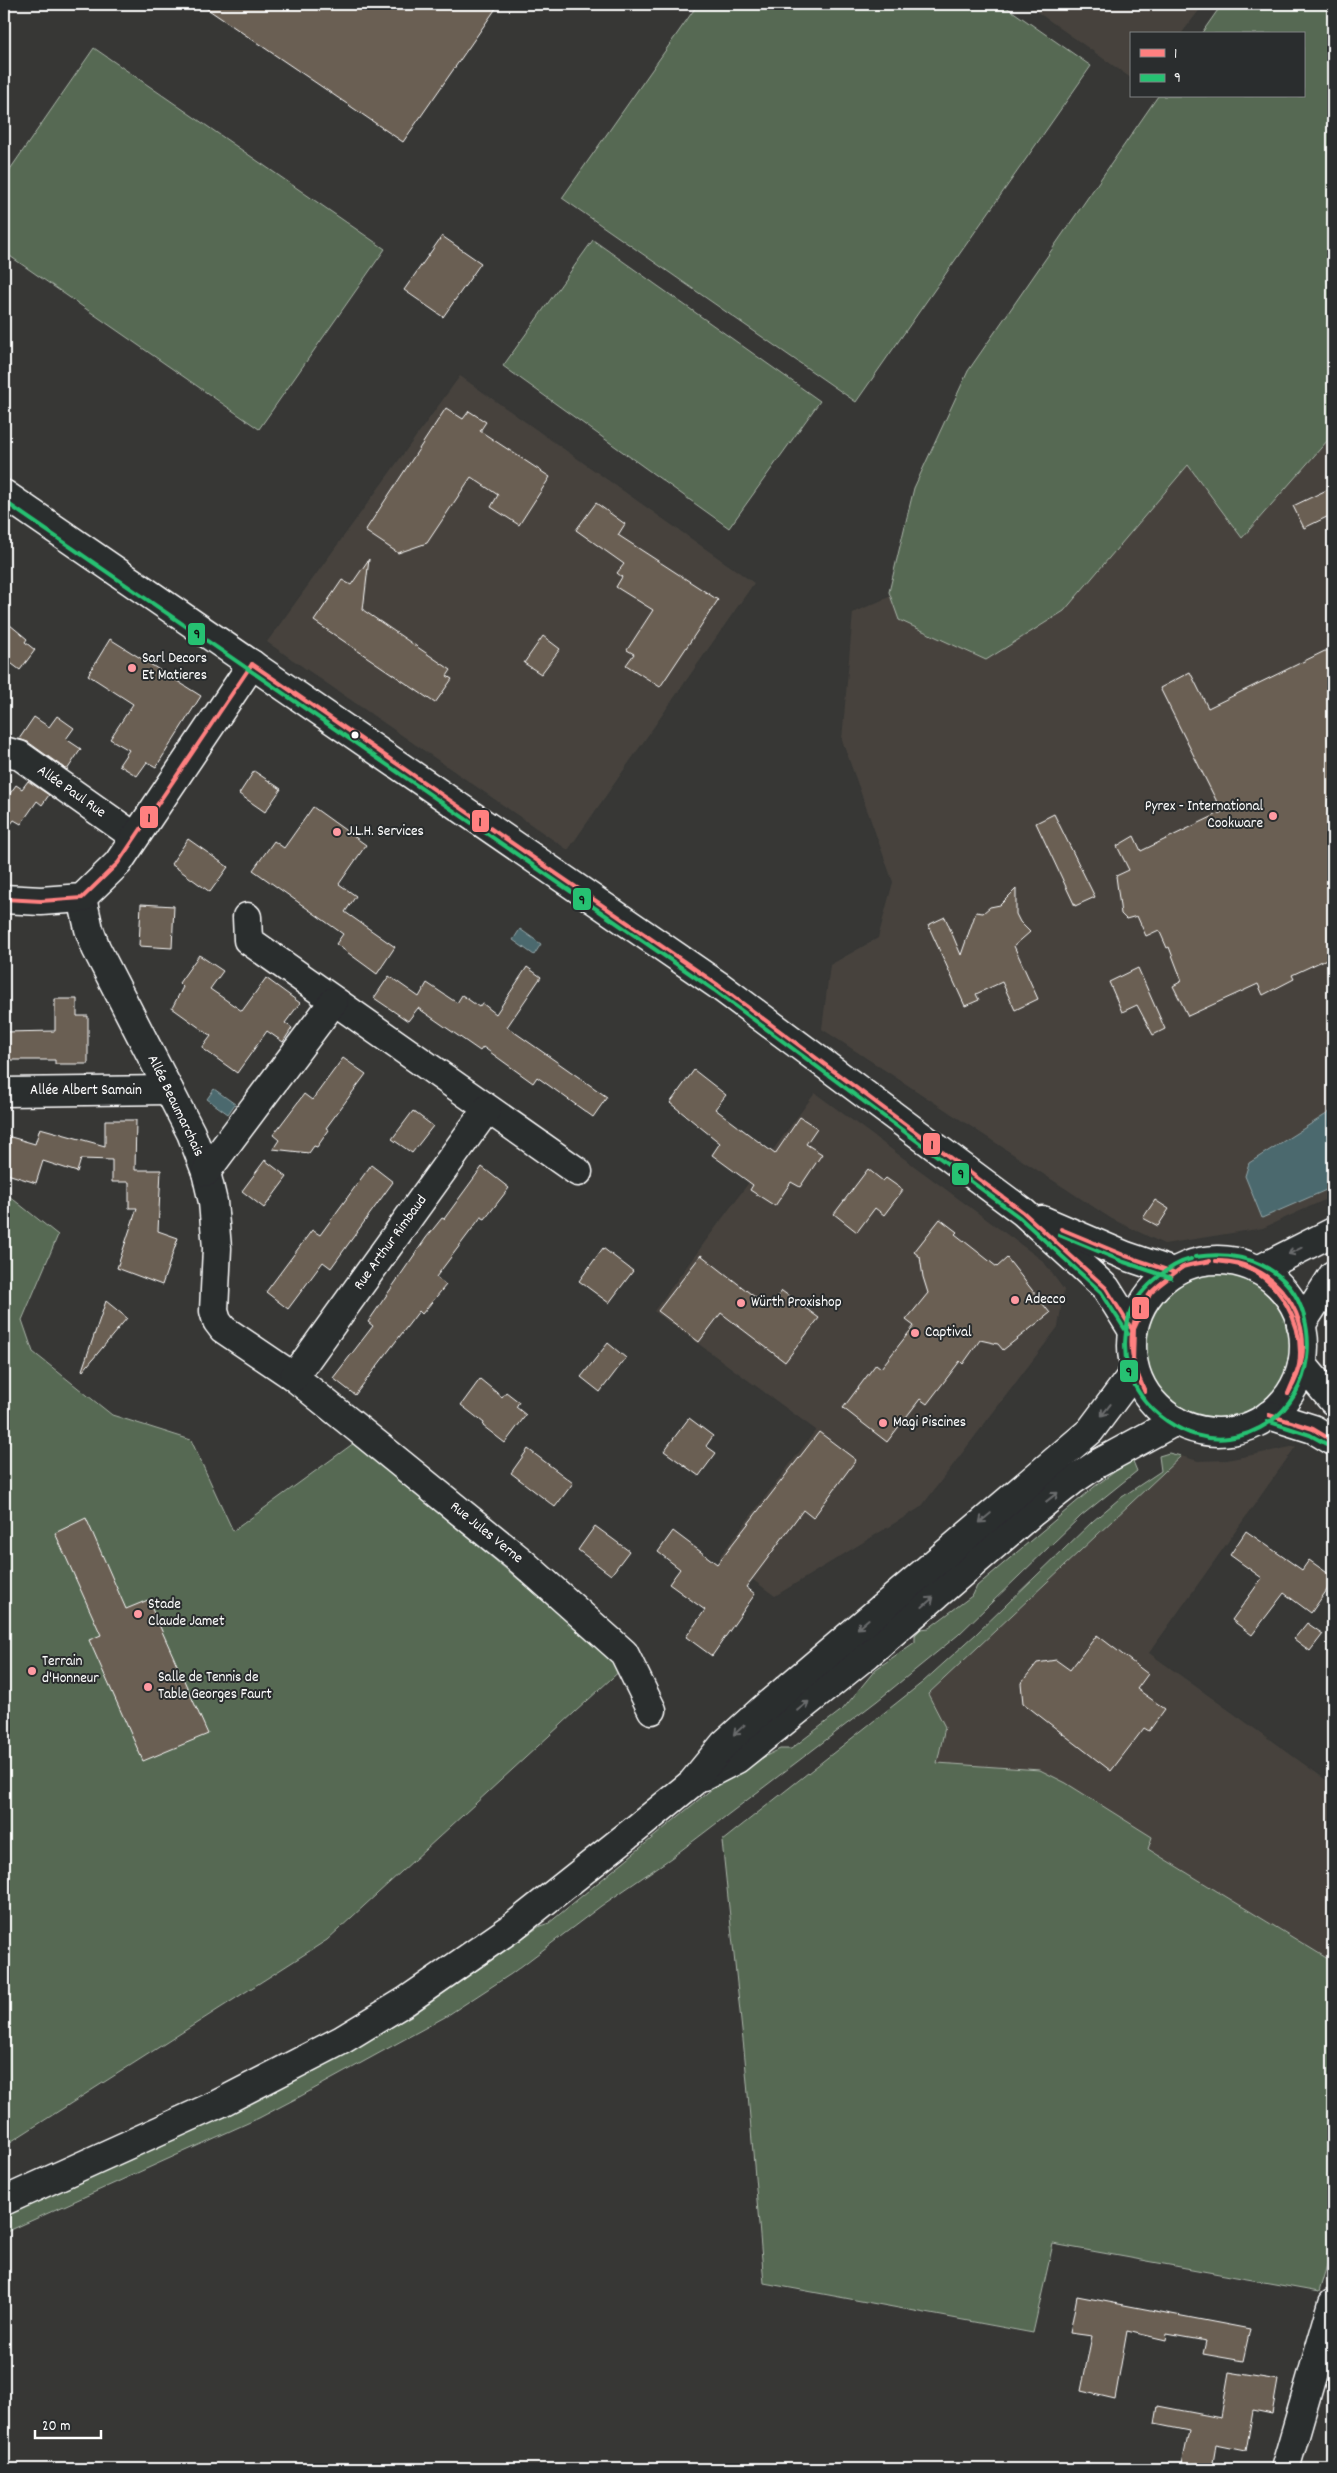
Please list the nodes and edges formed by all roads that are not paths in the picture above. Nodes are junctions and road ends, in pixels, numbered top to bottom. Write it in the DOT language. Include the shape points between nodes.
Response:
graph roads {
  1 [pos="4,494"];
  2 [pos="252,664"];
  3 [pos="4,751"];
  4 [pos="135,837"];
  5 [pos="82,898"];
  6 [pos="4,899"];
  7 [pos="247,917"];
  8 [pos="334,1001"];
  9 [pos="169,1090"];
  10 [pos="4,1092"];
  11 [pos="487,1109"];
  12 [pos="206,1172"];
  13 [pos="578,1172"];
  14 [pos="1023,1212"];
  15 [pos="1333,1232"];
  16 [pos="1258,1270"];
  17 [pos="1173,1272"];
  18 [pos="1333,1275"];
  19 [pos="1301,1324"];
  20 [pos="1133,1331"];
  21 [pos="1302,1364"];
  22 [pos="1135,1371"];
  23 [pos="294,1377"];
  24 [pos="1333,1401"];
  25 [pos="1268,1415"];
  26 [pos="1176,1421"];
  27 [pos="1333,1441"];
  28 [pos="652,1710"];
  29 [pos="692,1783"];
  30 [pos="4,2201"];
  31 [pos="1333,2304"];
  32 [pos="1284,2469"];
  1 -- 2 [label="main road"];
  2 -- 4 [label="main road"];
  2 -- 14 [label="main road" via="718,985"];
  3 -- 4 [label="main road, Allée Paul Rue" via="19,755"];
  4 -- 5 [label="main road" via="118,863"];
  5 -- 6 [label="main road"];
  5 -- 9 [label="main road, Allée Beaumarchais" via="96,948"];
  7 -- 8 [label="main road" via="248,940"];
  8 -- 11 [label="main road"];
  8 -- 12 [label="main road"];
  9 -- 10 [label="main road, Allée Albert Samain"];
  9 -- 12 [label="main road, Allée Beaumarchais" via="192,1133"];
  11 -- 13 [label="main road"];
  11 -- 23 [label="main road, Rue Arthur Rimbaud"];
  12 -- 23 [label="main road, Allée Beaumarchais" via="213,1202 217,1248 216,1321"];
  14 -- 17 [label="main road" via="1126,1256"];
  14 -- 20 [label="main road" via="1106,1288"];
  15 -- 16 [label="main road, one-way"];
  16 -- 17 [label="main road" via="1238,1262 1218,1260 1196,1262"];
  16 -- 19 [label="main road" via="1282,1289 1294,1305"];
  17 -- 20 [label="main road" via="1152,1290 1143,1303"];
  18 -- 19 [label="main road"];
  19 -- 21 [label="main road" via="1304,1342"];
  20 -- 22 [label="main road"];
  21 -- 24 [label="main road"];
  21 -- 25 [label="main road" via="1287,1397"];
  22 -- 26 [label="main road" via="1154,1403"];
  22 -- 29 [label="main road, one-way" via="1090,1431 764,1708 724,1744"];
  23 -- 28 [label="main road, Rue Jules Verne" via="521,1561 624,1652"];
  25 -- 26 [label="main road" via="1231,1431 1208,1431"];
  25 -- 27 [label="main road" via="1313,1429"];
  29 -- 26 [label="main road, one-way" via="737,1759 868,1654 1072,1481"];
  29 -- 30 [label="main road" via="518,1924 406,2001 325,2049 218,2104"];
  31 -- 32 [label="main road"];
}
